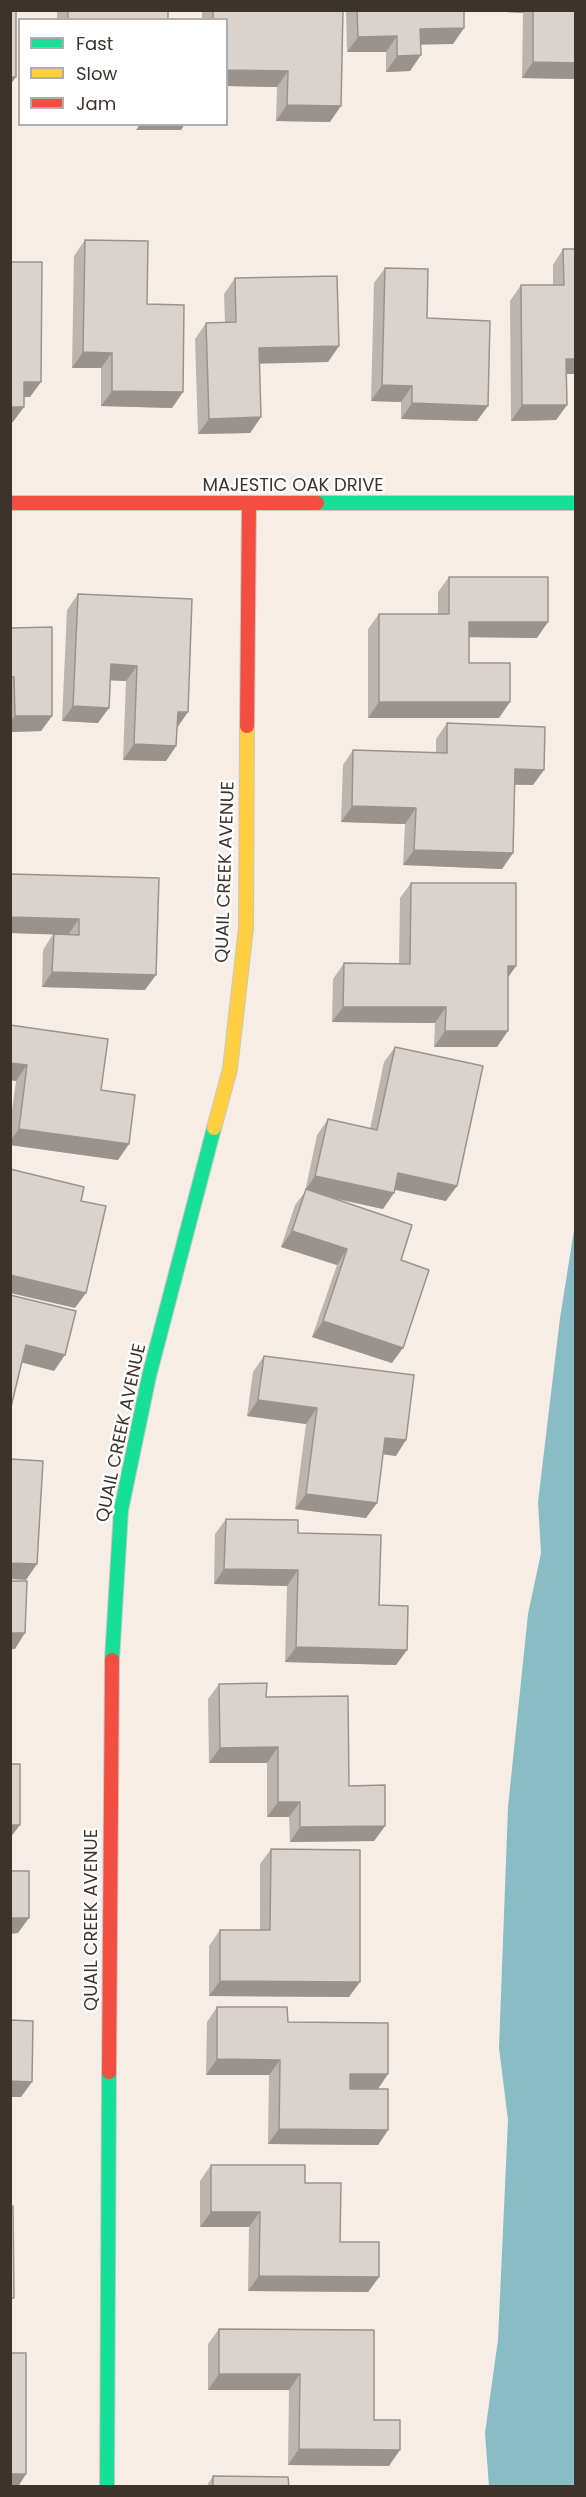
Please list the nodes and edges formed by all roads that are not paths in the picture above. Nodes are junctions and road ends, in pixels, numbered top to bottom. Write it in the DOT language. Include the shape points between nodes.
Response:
graph roads {
  1 [pos="10,502"];
  2 [pos="576,503"];
  3 [pos="249,504"];
  4 [pos="106,2487"];
  1 -- 3 [label="street, MAJESTIC OAK DRIVE"];
  2 -- 3 [label="street, MAJESTIC OAK DRIVE"];
  3 -- 4 [label="street, QUAIL CREEK AVENUE" via="246,928 230,1069 149,1376 121,1510 112,1640"];
}
